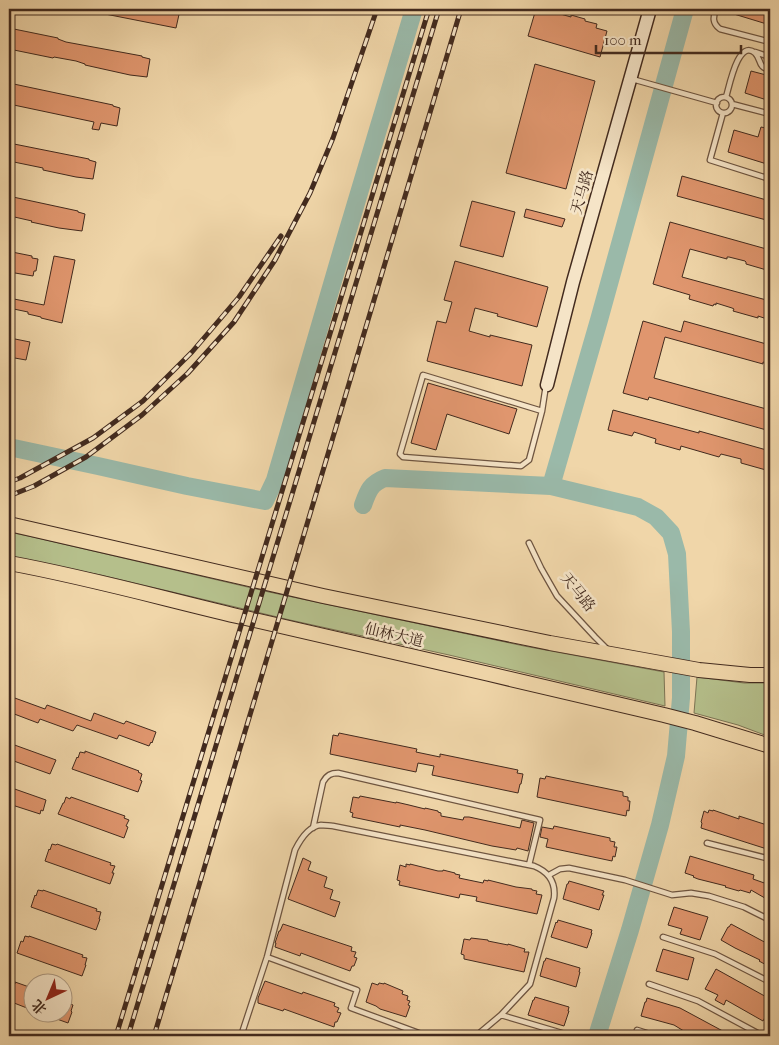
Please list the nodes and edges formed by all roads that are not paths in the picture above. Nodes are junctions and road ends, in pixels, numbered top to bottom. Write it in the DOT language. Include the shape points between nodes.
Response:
graph roads {
  1 [pos="650,9"];
  2 [pos="716,9"];
  3 [pos="770,42"];
  4 [pos="751,51"];
  5 [pos="770,57"];
  6 [pos="770,70"];
  7 [pos="636,80"];
  8 [pos="726,97"];
  9 [pos="717,103"];
  10 [pos="732,104"];
  11 [pos="722,112"];
  12 [pos="770,114"];
  13 [pos="770,179"];
  14 [pos="546,385"];
  15 [pos="542,411"];
  16 [pos="9,524"];
  17 [pos="528,543"];
  18 [pos="9,563"];
  19 [pos="613,654"];
  20 [pos="770,675"];
  21 [pos="770,746"];
  22 [pos="313,828"];
  23 [pos="707,843"];
  24 [pos="770,859"];
  25 [pos="530,866"];
  26 [pos="549,875"];
  27 [pos="770,920"];
  28 [pos="663,938"];
  29 [pos="267,957"];
  30 [pos="770,982"];
  31 [pos="649,984"];
  32 [pos="502,1015"];
  33 [pos="637,1030"];
  34 [pos="770,1030"];
  35 [pos="241,1036"];
  36 [pos="427,1036"];
  37 [pos="476,1036"];
  38 [pos="572,1036"];
  39 [pos="656,1036"];
  40 [pos="763,1036"];
  41 [pos="767,1036"];
  1 -- 7 [label="street, 天马路"];
  2 -- 3 [label="lane" via="714,21 720,29"];
  4 -- 5 [label="lane"];
  4 -- 6 [label="lane" via="762,67"];
  4 -- 8 [label="lane" via="744,52 737,60"];
  7 -- 9 [label="lane"];
  7 -- 14 [label="street, 天马路" via="576,272"];
  8 -- 9 [label="lane"];
  8 -- 10 [label="lane"];
  9 -- 11 [label="lane"];
  10 -- 11 [label="lane" via="731,110"];
  10 -- 12 [label="lane"];
  11 -- 13 [label="lane" via="710,160"];
  14 -- 15 [label="lane"];
  15 -- 15 [label="lane" via="529,460 521,466 403,457 400,454 423,375"];
  16 -- 19 [label="main road, 仙林大道" via="323,596 540,642"];
  17 -- 19 [label="lane, 天马路" via="557,596"];
  18 -- 21 [label="main road, 仙林大道" via="664,715"];
  19 -- 20 [label="main road, 仙林大道" via="699,670"];
  22 -- 25 [label="lane" via="333,826"];
  22 -- 25 [label="lane" via="325,778 338,773 540,820"];
  22 -- 29 [label="lane" via="295,850"];
  23 -- 24 [label="lane"];
  25 -- 26 [label="lane"];
  26 -- 27 [label="lane" via="569,868 625,880 672,895 691,892 744,907"];
  26 -- 32 [label="lane" via="554,886 554,898 530,984"];
  28 -- 30 [label="lane" via="715,954"];
  29 -- 35 [label="lane"];
  29 -- 36 [label="lane" via="357,990 351,1008"];
  31 -- 40 [label="lane" via="698,1001"];
  32 -- 37 [label="lane"];
  32 -- 38 [label="lane"];
  33 -- 39 [label="lane"];
  34 -- 41 [label="lane"];
}
